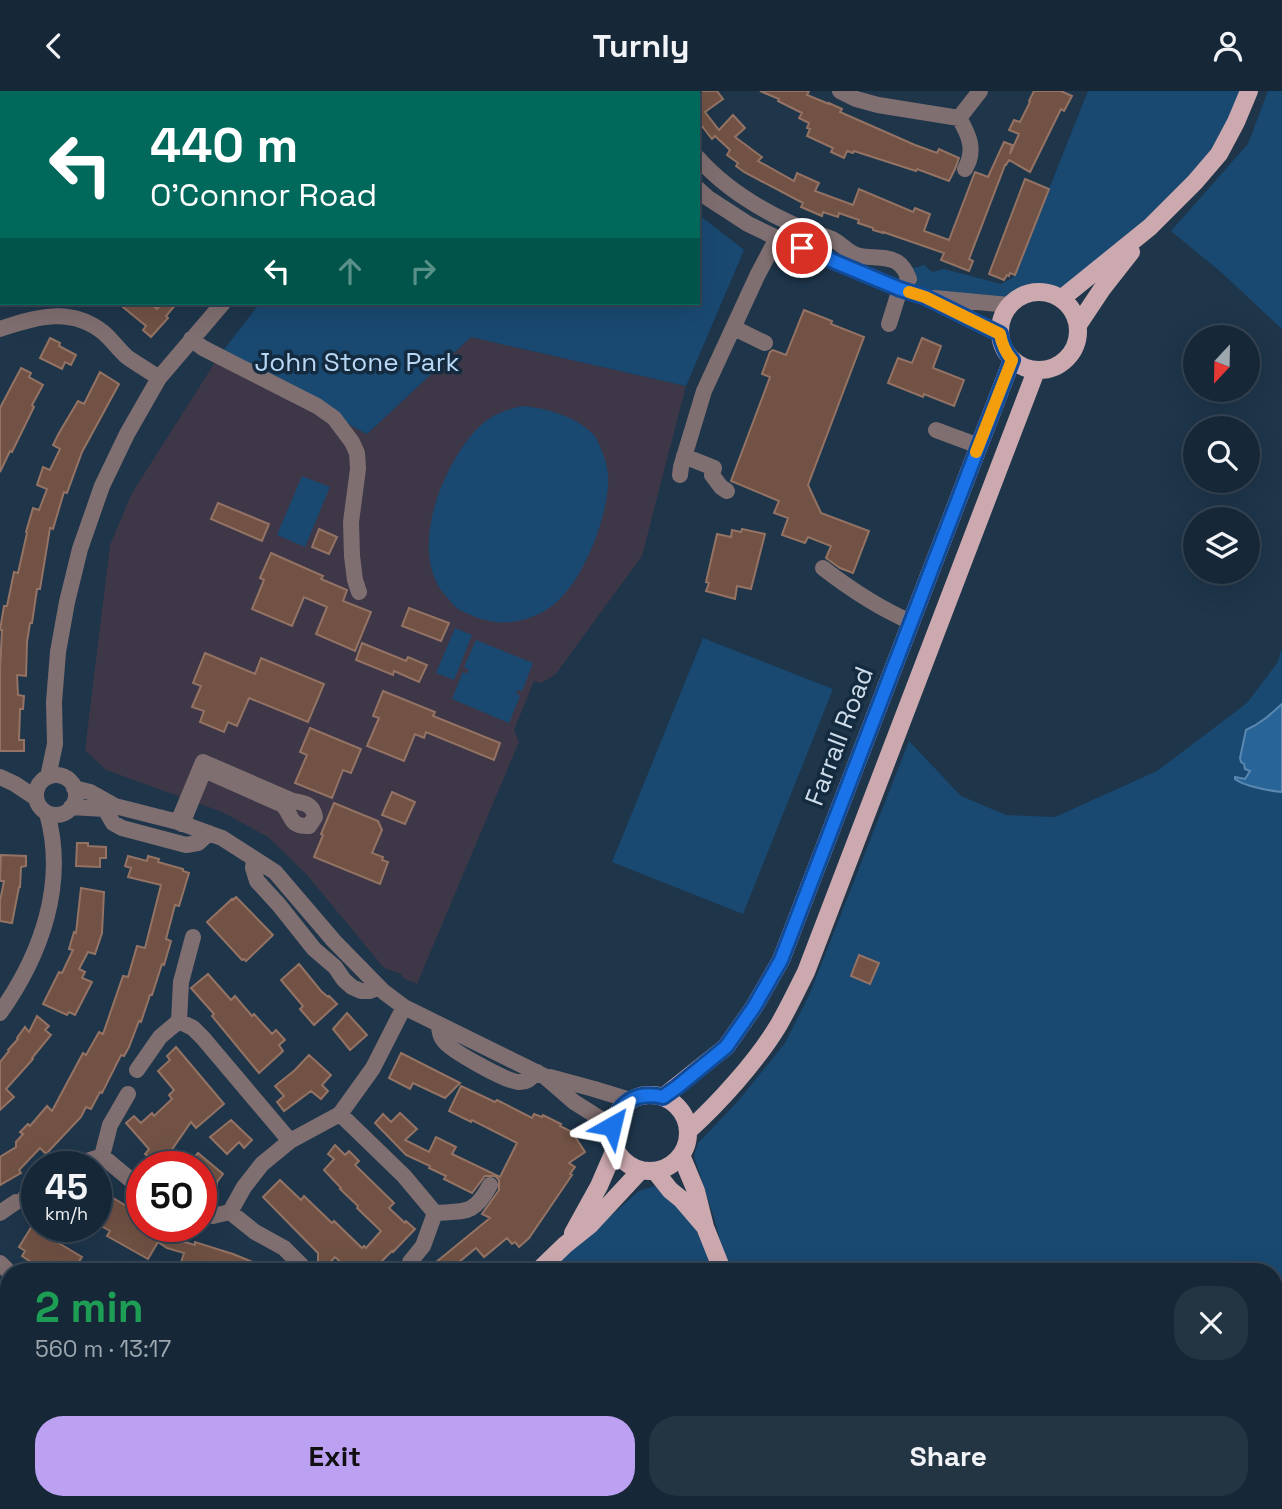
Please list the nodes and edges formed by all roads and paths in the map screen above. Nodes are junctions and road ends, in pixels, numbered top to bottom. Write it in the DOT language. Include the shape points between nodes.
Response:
graph roads {
  1 [pos="840,91"];
  2 [pos="980,91"];
  3 [pos="1249,91"];
  4 [pos="959,118"];
  5 [pos="700,160"];
  6 [pos="965,169"];
  7 [pos="700,191"];
  8 [pos="1150,227"];
  9 [pos="777,238"];
  10 [pos="900,289"];
  11 [pos="925,297"];
  12 [pos="1061,299"];
  13 [pos="221,305"];
  14 [pos="1009,305"];
  15 [pos="889,324"];
  16 [pos="1078,325"];
  17 [pos="734,328"];
  18 [pos="0,329"];
  19 [pos="1000,334"];
  20 [pos="191,339"];
  21 [pos="765,342"];
  22 [pos="1012,360"];
  23 [pos="1036,371"];
  24 [pos="159,378"];
  25 [pos="936,430"];
  26 [pos="979,446"];
  27 [pos="684,456"];
  28 [pos="680,475"];
  29 [pos="727,491"];
  30 [pos="823,568"];
  31 [pos="359,592"];
  32 [pos="911,622"];
  33 [pos="8,780"];
  34 [pos="57,781"];
  35 [pos="36,798"];
  36 [pos="110,808"];
  37 [pos="69,809"];
  38 [pos="47,813"];
  39 [pos="180,823"];
  40 [pos="209,833"];
  41 [pos="54,845"];
  42 [pos="193,937"];
  43 [pos="404,1007"];
  44 [pos="0,1013"];
  45 [pos="179,1021"];
  46 [pos="137,1070"];
  47 [pos="541,1074"];
  48 [pos="128,1094"];
  49 [pos="663,1097"];
  50 [pos="630,1100"];
  51 [pos="340,1114"];
  52 [pos="612,1126"];
  53 [pos="688,1131"];
  54 [pos="290,1141"];
  55 [pos="615,1149"];
  56 [pos="103,1151"];
  57 [pos="681,1155"];
  58 [pos="112,1164"];
  59 [pos="648,1170"];
  60 [pos="126,1176"];
  61 [pos="490,1185"];
  62 [pos="21,1199"];
  63 [pos="230,1212"];
  64 [pos="0,1213"];
  65 [pos="435,1213"];
  66 [pos="217,1215"];
  67 [pos="705,1227"];
  68 [pos="565,1245"];
  69 [pos="410,1262"];
  70 [pos="299,1263"];
  71 [pos="546,1263"];
  72 [pos="719,1263"];
  1 -- 4 [label="street" via="878,105"];
  2 -- 4 [label="street"];
  3 -- 8 [label="main road" via="1219,154"];
  4 -- 6 [label="street" via="971,151"];
  5 -- 10 [label="street" via="756,206 832,239 852,253 900,263 909,278"];
  7 -- 9 [label="street"];
  8 -- 12 [label="main road"];
  8 -- 16 [label="main road"];
  9 -- 10 [label="street"];
  9 -- 17 [label="street"];
  10 -- 11 [label="street"];
  10 -- 15 [label="street"];
  11 -- 14 [label="street"];
  11 -- 19 [label="street"];
  12 -- 14 [label="main road" via="1028,293"];
  12 -- 16 [label="main road"];
  13 -- 20 [label="street"];
  14 -- 19 [label="main road"];
  16 -- 23 [label="main road" via="1075,348 1068,359"];
  17 -- 21 [label="street"];
  17 -- 27 [label="street" via="704,391"];
  18 -- 24 [label="street" via="34,317 60,315 85,322"];
  19 -- 22 [label="main road"];
  20 -- 24 [label="street"];
  20 -- 31 [label="street" via="317,406 334,418 352,442 358,469 352,556"];
  22 -- 23 [label="main road"];
  22 -- 26 [label="main road, Farrall Road"];
  23 -- 53 [label="main road, Farrall Road" via="806,972 778,1027 746,1070"];
  24 -- 34 [label="street" via="102,486 80,549 58,652 55,744 61,760"];
  25 -- 26 [label="street"];
  26 -- 32 [label="main road, Farrall Road"];
  27 -- 28 [label="street"];
  27 -- 29 [label="street" via="714,468 715,481"];
  30 -- 32 [label="street" via="869,601"];
  32 -- 49 [label="main road, Farrall Road" via="781,960 726,1047"];
  33 -- 34 [label="street"];
  33 -- 35 [label="street"];
  34 -- 35 [label="street" via="38,787"];
  34 -- 36 [label="street" via="90,792"];
  34 -- 37 [label="street" via="75,798"];
  35 -- 38 [label="street"];
  36 -- 37 [label="street"];
  36 -- 39 [label="street"];
  36 -- 40 [label="street" via="113,823 121,828 186,845 198,843"];
  37 -- 38 [label="street" via="57,815"];
  37 -- 41 [label="street"];
  38 -- 41 [label="street"];
  39 -- 39 [label="street" via="203,762 309,804 315,817 309,826 300,827 283,805 204,770"];
  39 -- 40 [label="street"];
  40 -- 43 [label="street" via="275,872 334,941"];
  41 -- 44 [label="street" via="49,912 24,975"];
  42 -- 45 [label="street" via="181,982"];
  43 -- 47 [label="street"];
  43 -- 51 [label="street" via="373,1069"];
  45 -- 46 [label="street" via="160,1037"];
  45 -- 54 [label="street" via="203,1038"];
  47 -- 50 [label="street"];
  47 -- 52 [label="street"];
  48 -- 56 [label="street" via="110,1125"];
  49 -- 50 [label="main road"];
  49 -- 53 [label="main road" via="685,1117"];
  50 -- 52 [label="main road"];
  51 -- 54 [label="street"];
  51 -- 65 [label="street"];
  52 -- 55 [label="main road"];
  53 -- 57 [label="main road"];
  54 -- 63 [label="street" via="262,1164"];
  55 -- 59 [label="main road" via="630,1165"];
  55 -- 68 [label="main road"];
  57 -- 59 [label="main road" via="666,1168"];
  57 -- 67 [label="main road"];
  58 -- 60 [label="street"];
  59 -- 67 [label="main road"];
  59 -- 68 [label="main road"];
  61 -- 65 [label="street" via="474,1208"];
  62 -- 64 [label="street"];
  63 -- 66 [label="street"];
  63 -- 70 [label="street"];
  65 -- 69 [label="street" via="423,1246"];
  67 -- 72 [label="main road"];
  68 -- 71 [label="main road"];
}
